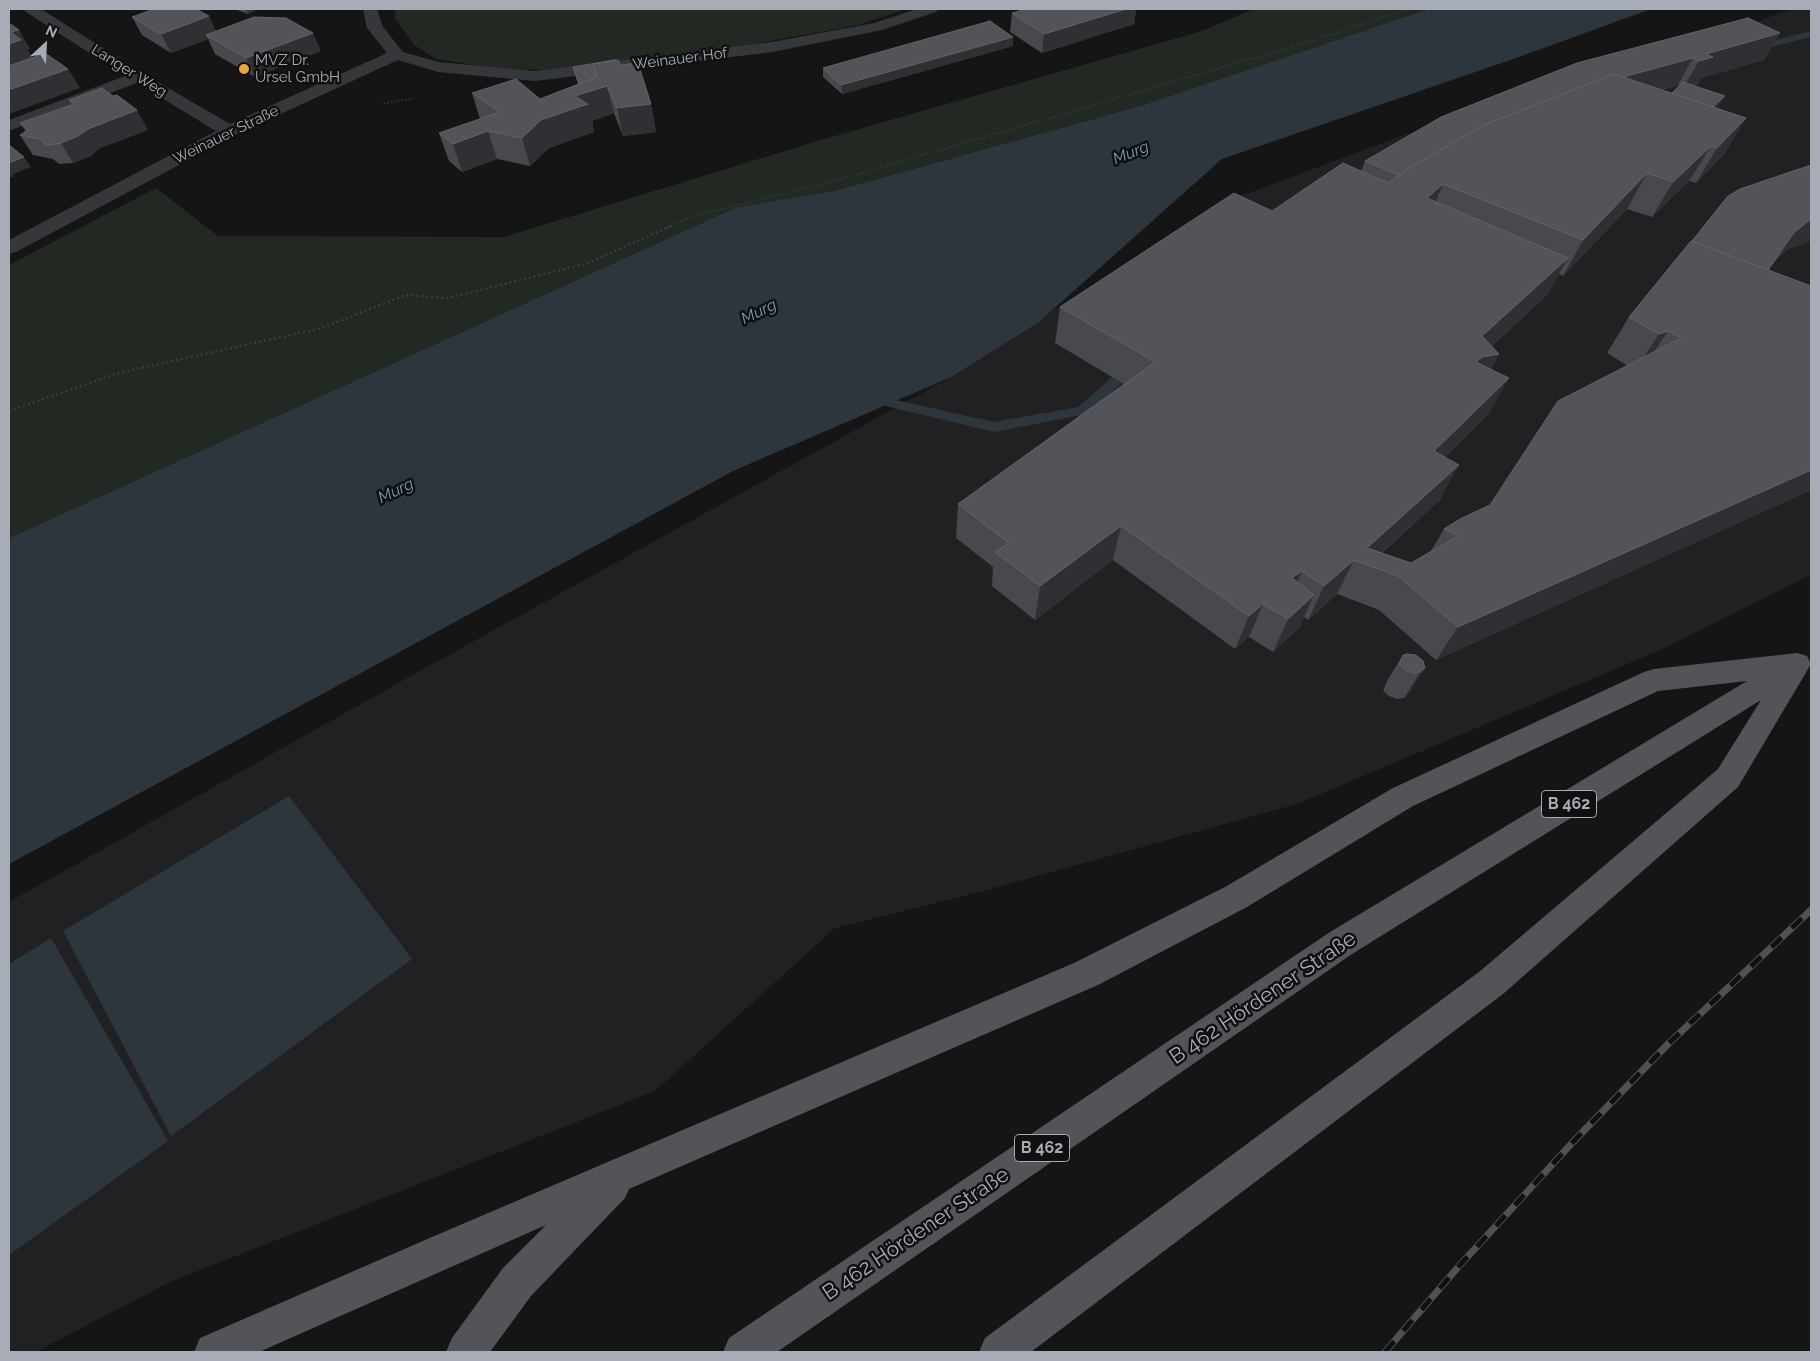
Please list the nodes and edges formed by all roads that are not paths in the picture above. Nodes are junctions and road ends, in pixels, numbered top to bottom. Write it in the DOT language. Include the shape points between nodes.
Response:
graph roads {
  1 [pos="31,9"];
  2 [pos="370,9"];
  3 [pos="931,9"];
  4 [pos="397,55"];
  5 [pos="138,77"];
  6 [pos="9,126"];
  7 [pos="229,131"];
  8 [pos="9,248"];
  9 [pos="1804,660"];
  10 [pos="620,1176"];
  11 [pos="221,1351"];
  12 [pos="466,1352"];
  13 [pos="743,1352"];
  14 [pos="999,1352"];
  1 -- 5 [label="street, Langer Weg"];
  2 -- 4 [label="street" via="375,28"];
  3 -- 4 [label="street, Weinauer Hof" via="877,27 772,47 535,76 438,67"];
  4 -- 7 [label="street, Weinauer Straße"];
  5 -- 6 [label="street"];
  5 -- 7 [label="street, Langer Weg"];
  7 -- 8 [label="street, Weinauer Straße"];
  9 -- 10 [label="main road" via="1654,680 1403,797 1236,897 1086,974"];
  9 -- 13 [label="main road, B 462 Hördener Straße / B 462" via="1341,943"];
  9 -- 14 [label="main road" via="1728,778 1491,983"];
  10 -- 11 [label="main road" via="445,1250"];
  10 -- 12 [label="main road" via="517,1282"];
}
